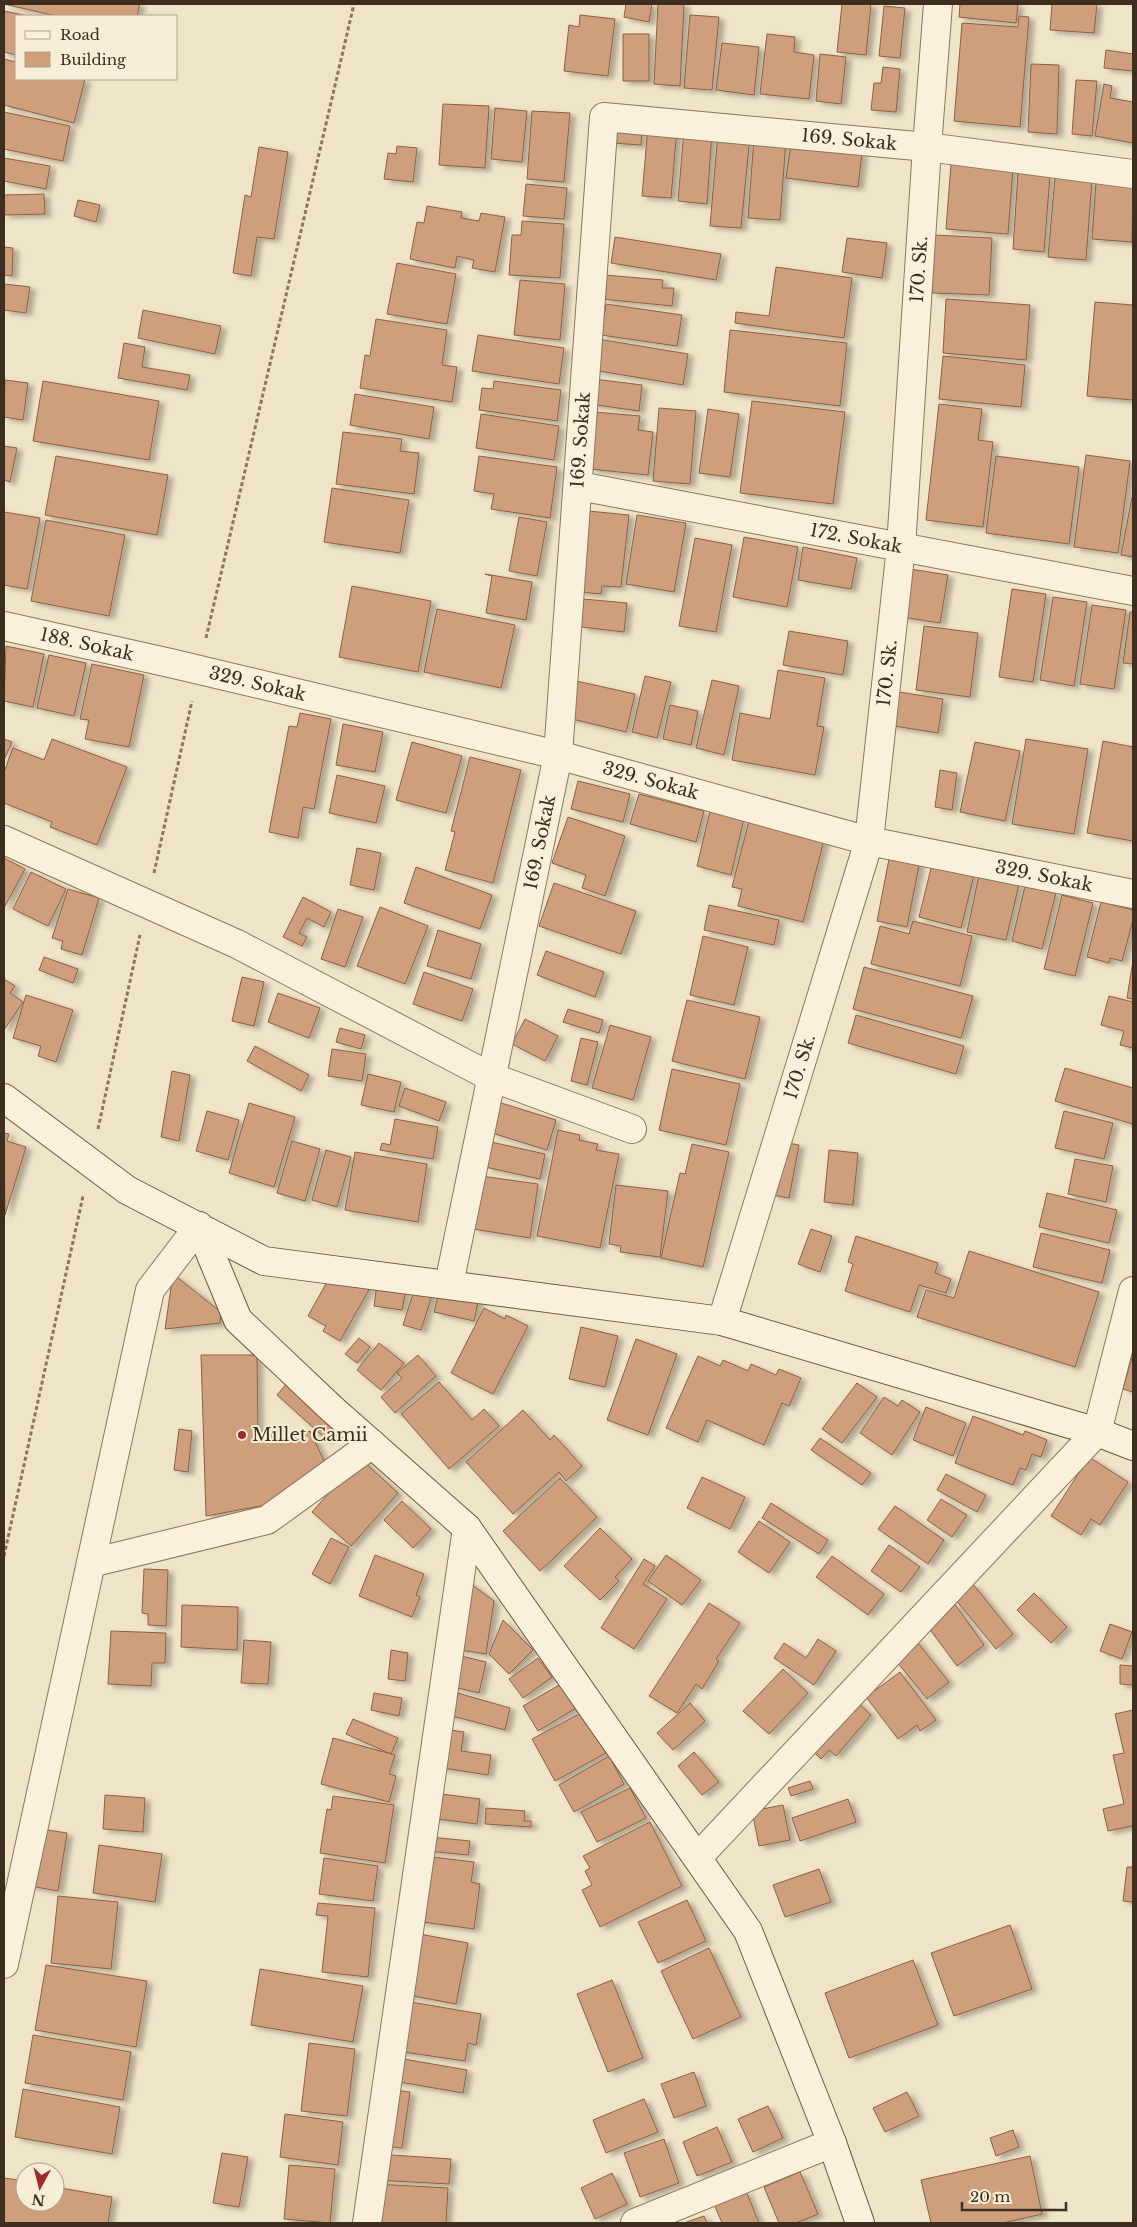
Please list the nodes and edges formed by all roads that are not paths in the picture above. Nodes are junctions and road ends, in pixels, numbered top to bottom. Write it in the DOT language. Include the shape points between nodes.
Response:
graph roads {
  1 [pos="938,4"];
  2 [pos="927,147"];
  3 [pos="1133,174"];
  4 [pos="579,486"];
  5 [pos="901,547"];
  6 [pos="1133,591"];
  7 [pos="4,626"];
  8 [pos="170,663"];
  9 [pos="558,755"];
  10 [pos="4,840"];
  11 [pos="868,841"];
  12 [pos="1133,894"];
  13 [pos="492,1077"];
  14 [pos="4,1098"];
  15 [pos="632,1129"];
  16 [pos="199,1226"];
  17 [pos="449,1284"];
  18 [pos="1133,1291"];
  19 [pos="722,1321"];
  20 [pos="1096,1432"];
  21 [pos="372,1444"];
  22 [pos="1133,1446"];
  23 [pos="467,1528"];
  24 [pos="90,1563"];
  25 [pos="698,1857"];
  26 [pos="4,1964"];
  27 [pos="832,2143"];
  28 [pos="367,2223"];
  29 [pos="636,2223"];
  30 [pos="860,2223"];
  1 -- 2 [label="street, 170. Sk."];
  2 -- 3 [label="street, 169. Sokak"];
  2 -- 4 [label="street, 169. Sokak" via="604,117"];
  2 -- 5 [label="street, 170. Sk."];
  4 -- 5 [label="street, 172. Sokak"];
  4 -- 9 [label="street, 169. Sokak"];
  5 -- 6 [label="street, 172. Sokak"];
  5 -- 11 [label="street, 170. Sk."];
  7 -- 8 [label="street, 188. Sokak"];
  8 -- 9 [label="street, 329. Sokak"];
  9 -- 11 [label="street, 329. Sokak"];
  9 -- 13 [label="street, 169. Sokak"];
  10 -- 13 [label="street" via="237,944"];
  11 -- 12 [label="street, 329. Sokak"];
  11 -- 19 [label="street, 170. Sk."];
  13 -- 15 [label="street"];
  13 -- 17 [label="street, 169. Sokak"];
  14 -- 16 [label="street" via="127,1190"];
  16 -- 17 [label="street" via="264,1261"];
  16 -- 21 [label="street" via="238,1320"];
  16 -- 24 [label="street" via="150,1290"];
  17 -- 19 [label="street"];
  18 -- 20 [label="street"];
  19 -- 20 [label="street"];
  20 -- 22 [label="street"];
  20 -- 25 [label="street"];
  21 -- 23 [label="street"];
  21 -- 24 [label="street" via="267,1520"];
  23 -- 25 [label="street"];
  23 -- 28 [label="street"];
  24 -- 26 [label="street"];
  25 -- 27 [label="street" via="748,1930"];
  27 -- 29 [label="street"];
  27 -- 30 [label="street"];
}
